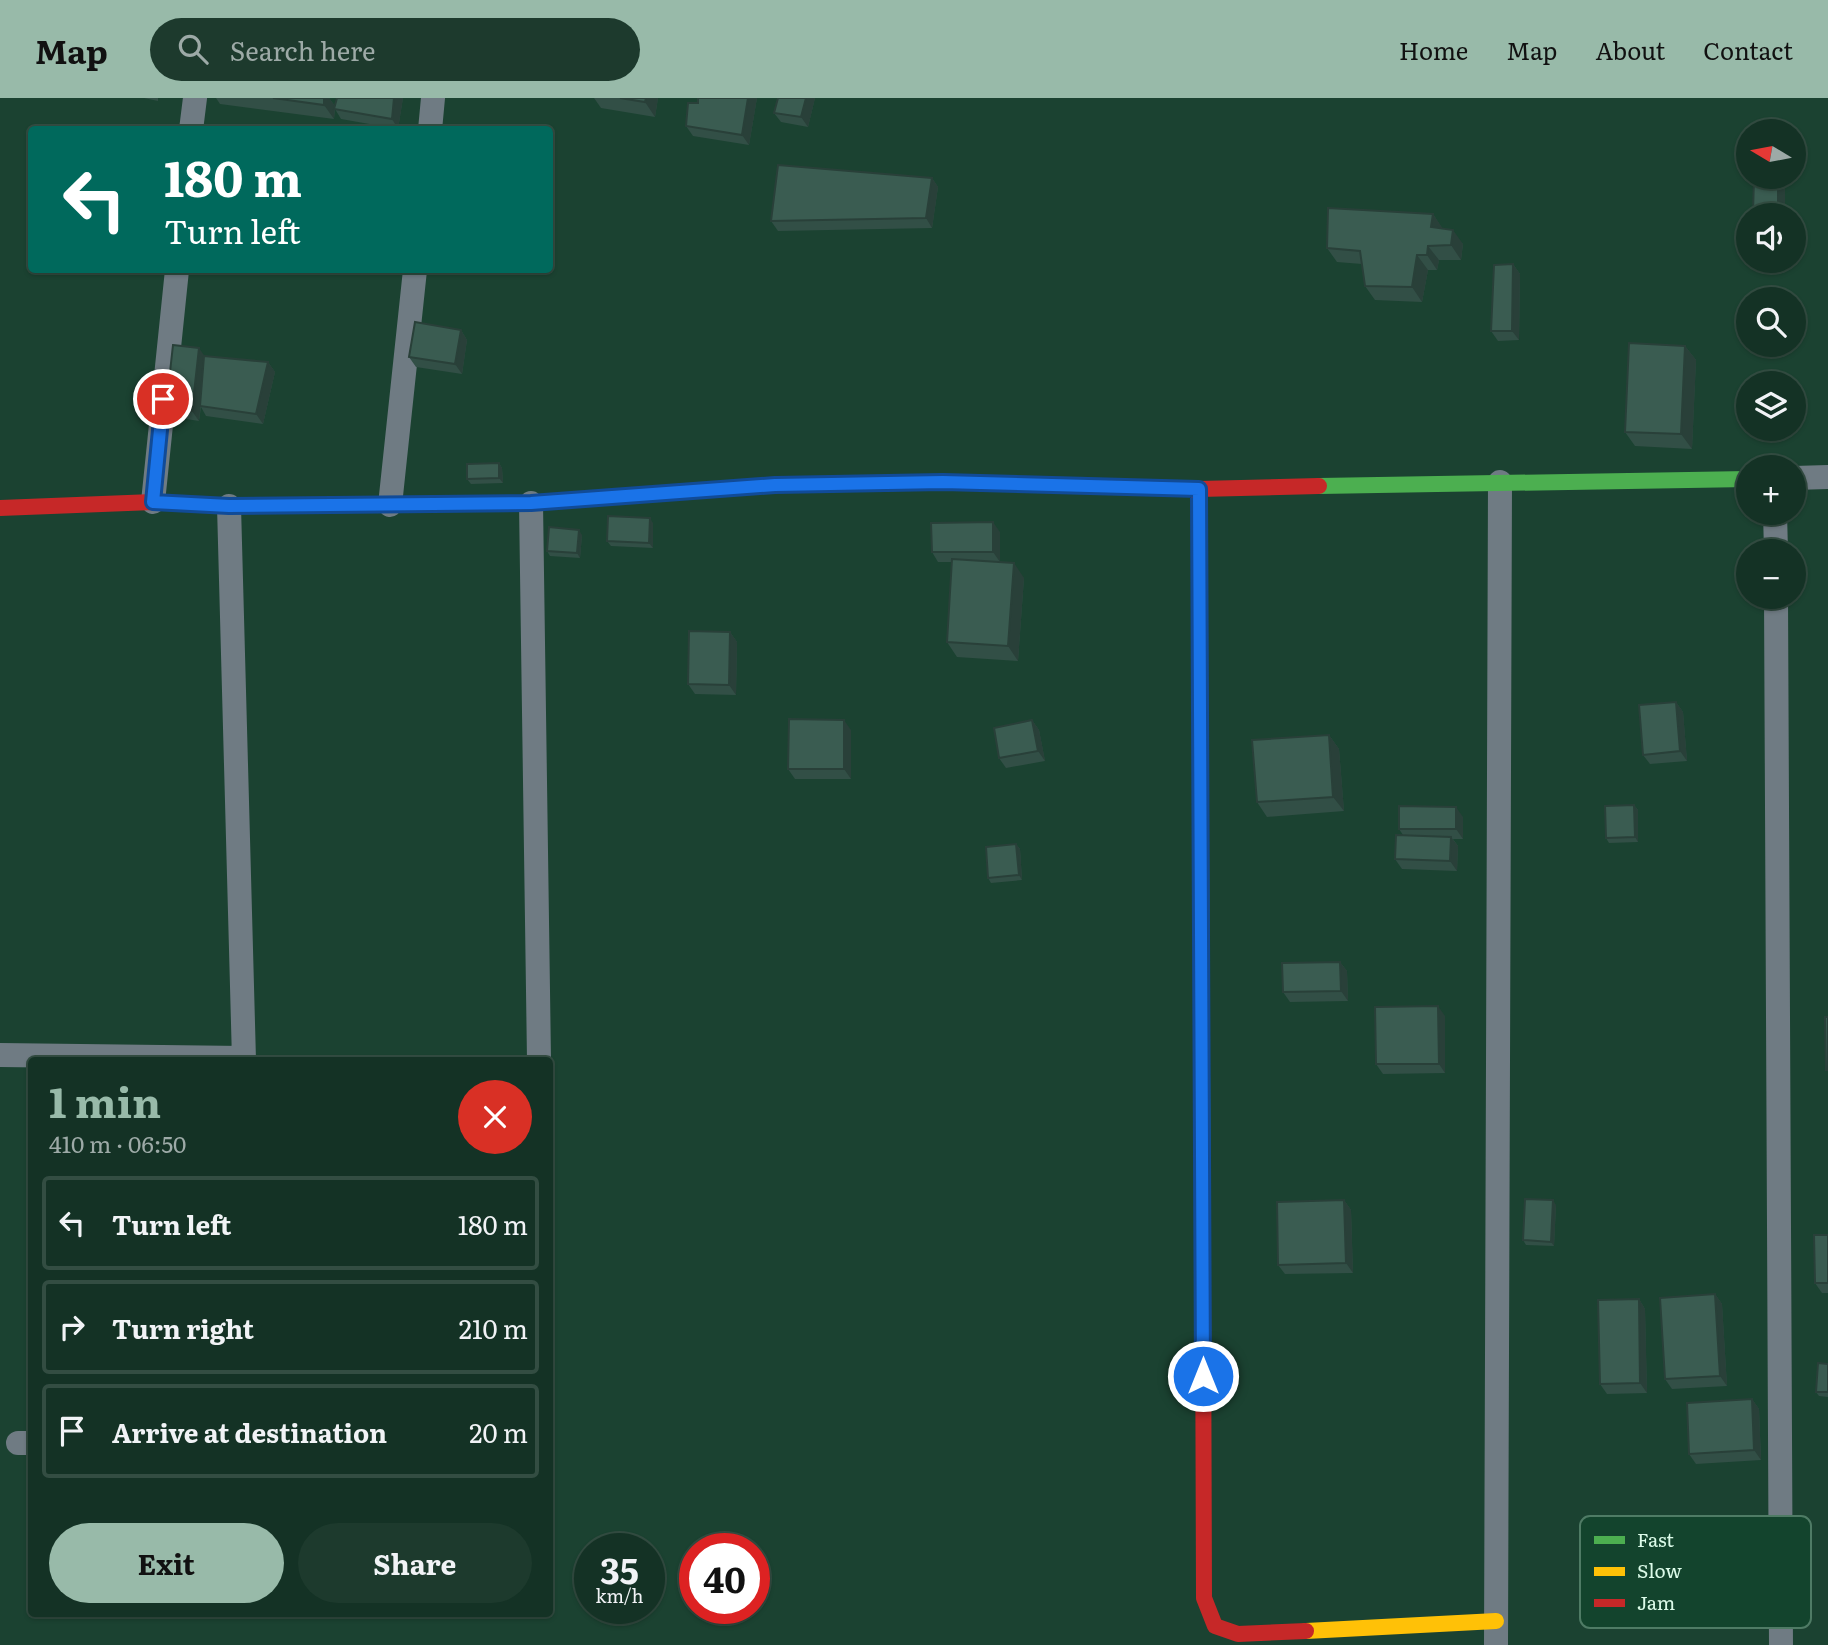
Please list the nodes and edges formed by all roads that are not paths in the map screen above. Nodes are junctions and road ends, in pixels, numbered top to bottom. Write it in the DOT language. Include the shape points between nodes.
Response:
graph roads {
  1 [pos="195,98"];
  2 [pos="433,98"];
  3 [pos="192,126"];
  4 [pos="430,126"];
  5 [pos="177,273"];
  6 [pos="415,273"];
  7 [pos="1828,477"];
  8 [pos="1806,478"];
  9 [pos="1736,480"];
  10 [pos="1500,482"];
  11 [pos="1199,489"];
  12 [pos="153,502"];
  13 [pos="531,503"];
  14 [pos="229,506"];
  15 [pos="390,506"];
  16 [pos="0,509"];
  17 [pos="1776,609"];
  18 [pos="0,1055"];
  19 [pos="122,1057"];
  20 [pos="244,1057"];
  21 [pos="539,1057"];
  22 [pos="1780,1516"];
  23 [pos="1496,1633"];
  1 -- 3 [label="street"];
  2 -- 4 [label="street"];
  5 -- 12 [label="street"];
  6 -- 15 [label="street"];
  7 -- 8 [label="street"];
  9 -- 10 [label="street"];
  10 -- 11 [label="street"];
  10 -- 23 [label="street"];
  11 -- 13 [label="street" via="943,482 789,484"];
  11 -- 23 [label="street" via="1204,1598 1215,1626 1238,1634"];
  12 -- 14 [label="street"];
  12 -- 16 [label="street"];
  13 -- 15 [label="street"];
  13 -- 21 [label="street"];
  14 -- 15 [label="street"];
  14 -- 20 [label="street"];
  17 -- 22 [label="street"];
  18 -- 19 [label="street"];
}
